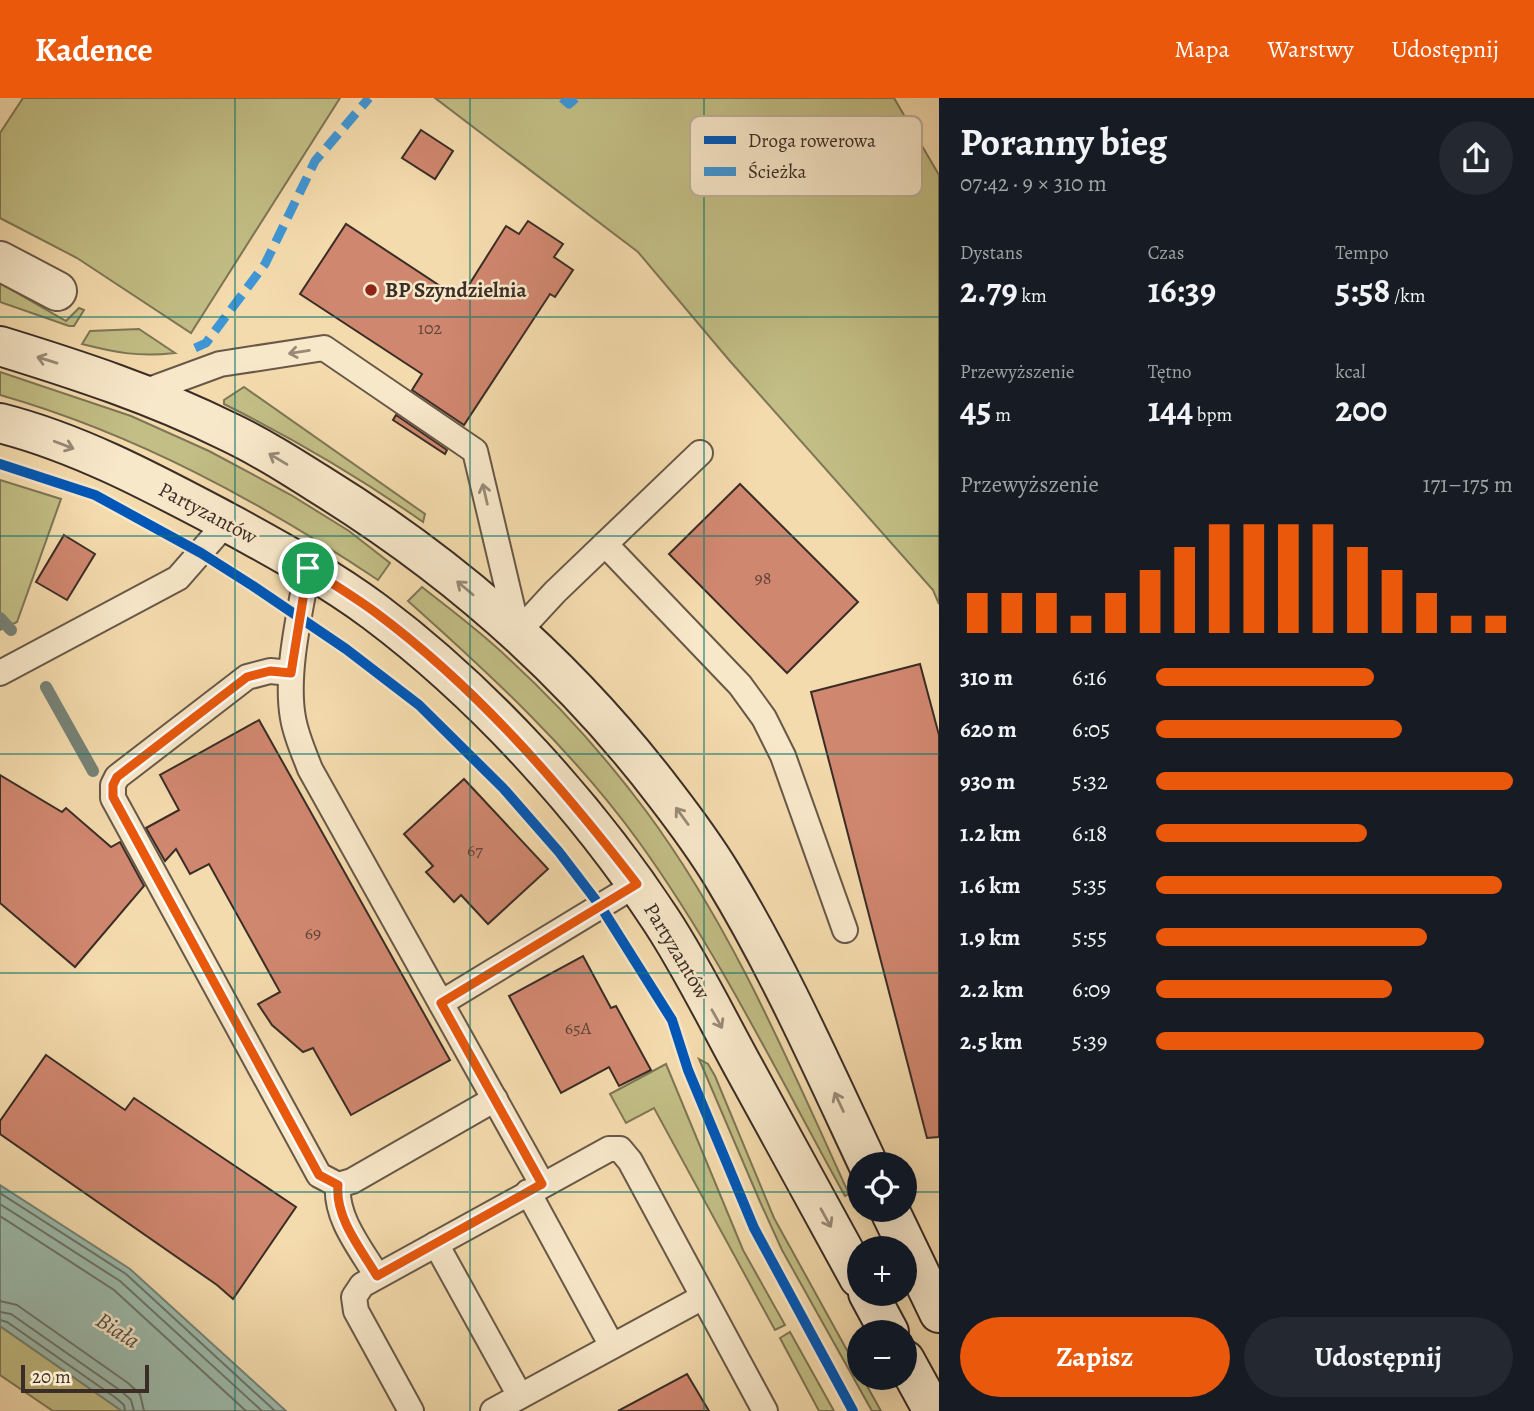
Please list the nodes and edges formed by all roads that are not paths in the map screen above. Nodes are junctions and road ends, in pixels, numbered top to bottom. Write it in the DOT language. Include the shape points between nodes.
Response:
graph roads {
  1 [pos="0,261"];
  2 [pos="57,292"];
  3 [pos="0,346"];
  4 [pos="141,393"];
  5 [pos="0,423"];
  6 [pos="699,453"];
  7 [pos="227,522"];
  8 [pos="605,544"];
  9 [pos="308,568"];
  10 [pos="518,632"];
  11 [pos="0,673"];
  12 [pos="291,673"];
  13 [pos="637,884"];
  14 [pos="845,930"];
  15 [pos="441,1003"];
  16 [pos="495,1099"];
  17 [pos="862,1152"];
  18 [pos="338,1185"];
  19 [pos="535,1188"];
  20 [pos="895,1222"];
  21 [pos="436,1244"];
  22 [pos="847,1256"];
  23 [pos="377,1276"];
  24 [pos="703,1297"];
  25 [pos="939,1312"];
  26 [pos="612,1346"];
  27 [pos="917,1382"];
  28 [pos="911,1390"];
  29 [pos="520,1396"];
  30 [pos="411,1411"];
  31 [pos="493,1411"];
  32 [pos="765,1411"];
  33 [pos="917,1411"];
  34 [pos="933,1411"];
  1 -- 2 [label="main road"];
  4 -- 3 [label="main road, one-way"];
  10 -- 4 [label="main road, one-way" via="422,553 351,504 229,432"];
  10 -- 4 [label="lane, one-way" via="475,451 324,348 220,364"];
  5 -- 7 [label="main road, Partyzantów, one-way" via="101,459"];
  6 -- 8 [label="lane"];
  7 -- 9 [label="main road, Partyzantów"];
  7 -- 11 [label="lane" via="178,578"];
  8 -- 10 [label="lane"];
  8 -- 14 [label="lane" via="740,685 764,718 783,756"];
  9 -- 12 [label="lane"];
  9 -- 13 [label="main road, Partyzantów" via="374,612 439,664 548,773"];
  17 -- 10 [label="main road, one-way" via="801,1020 721,872 633,752"];
  12 -- 15 [label="lane" via="292,717 310,769"];
  12 -- 18 [label="lane" via="270,671 247,677 117,777 113,797 319,1175"];
  13 -- 15 [label="lane"];
  13 -- 22 [label="main road, Partyzantów, one-way" via="715,1014"];
  15 -- 16 [label="lane"];
  16 -- 18 [label="lane"];
  16 -- 19 [label="lane"];
  18 -- 23 [label="lane" via="340,1213"];
  19 -- 21 [label="lane"];
  19 -- 24 [label="lane" via="609,1149 620,1149"];
  19 -- 26 [label="lane"];
  20 -- 25 [label="main road"];
  21 -- 23 [label="lane"];
  21 -- 29 [label="lane"];
  23 -- 30 [label="lane" via="354,1297 356,1311"];
  24 -- 26 [label="lane"];
  24 -- 32 [label="lane"];
  26 -- 29 [label="lane"];
  27 -- 34 [label="main road"];
  28 -- 33 [label="lane"];
  29 -- 31 [label="lane"];
}
